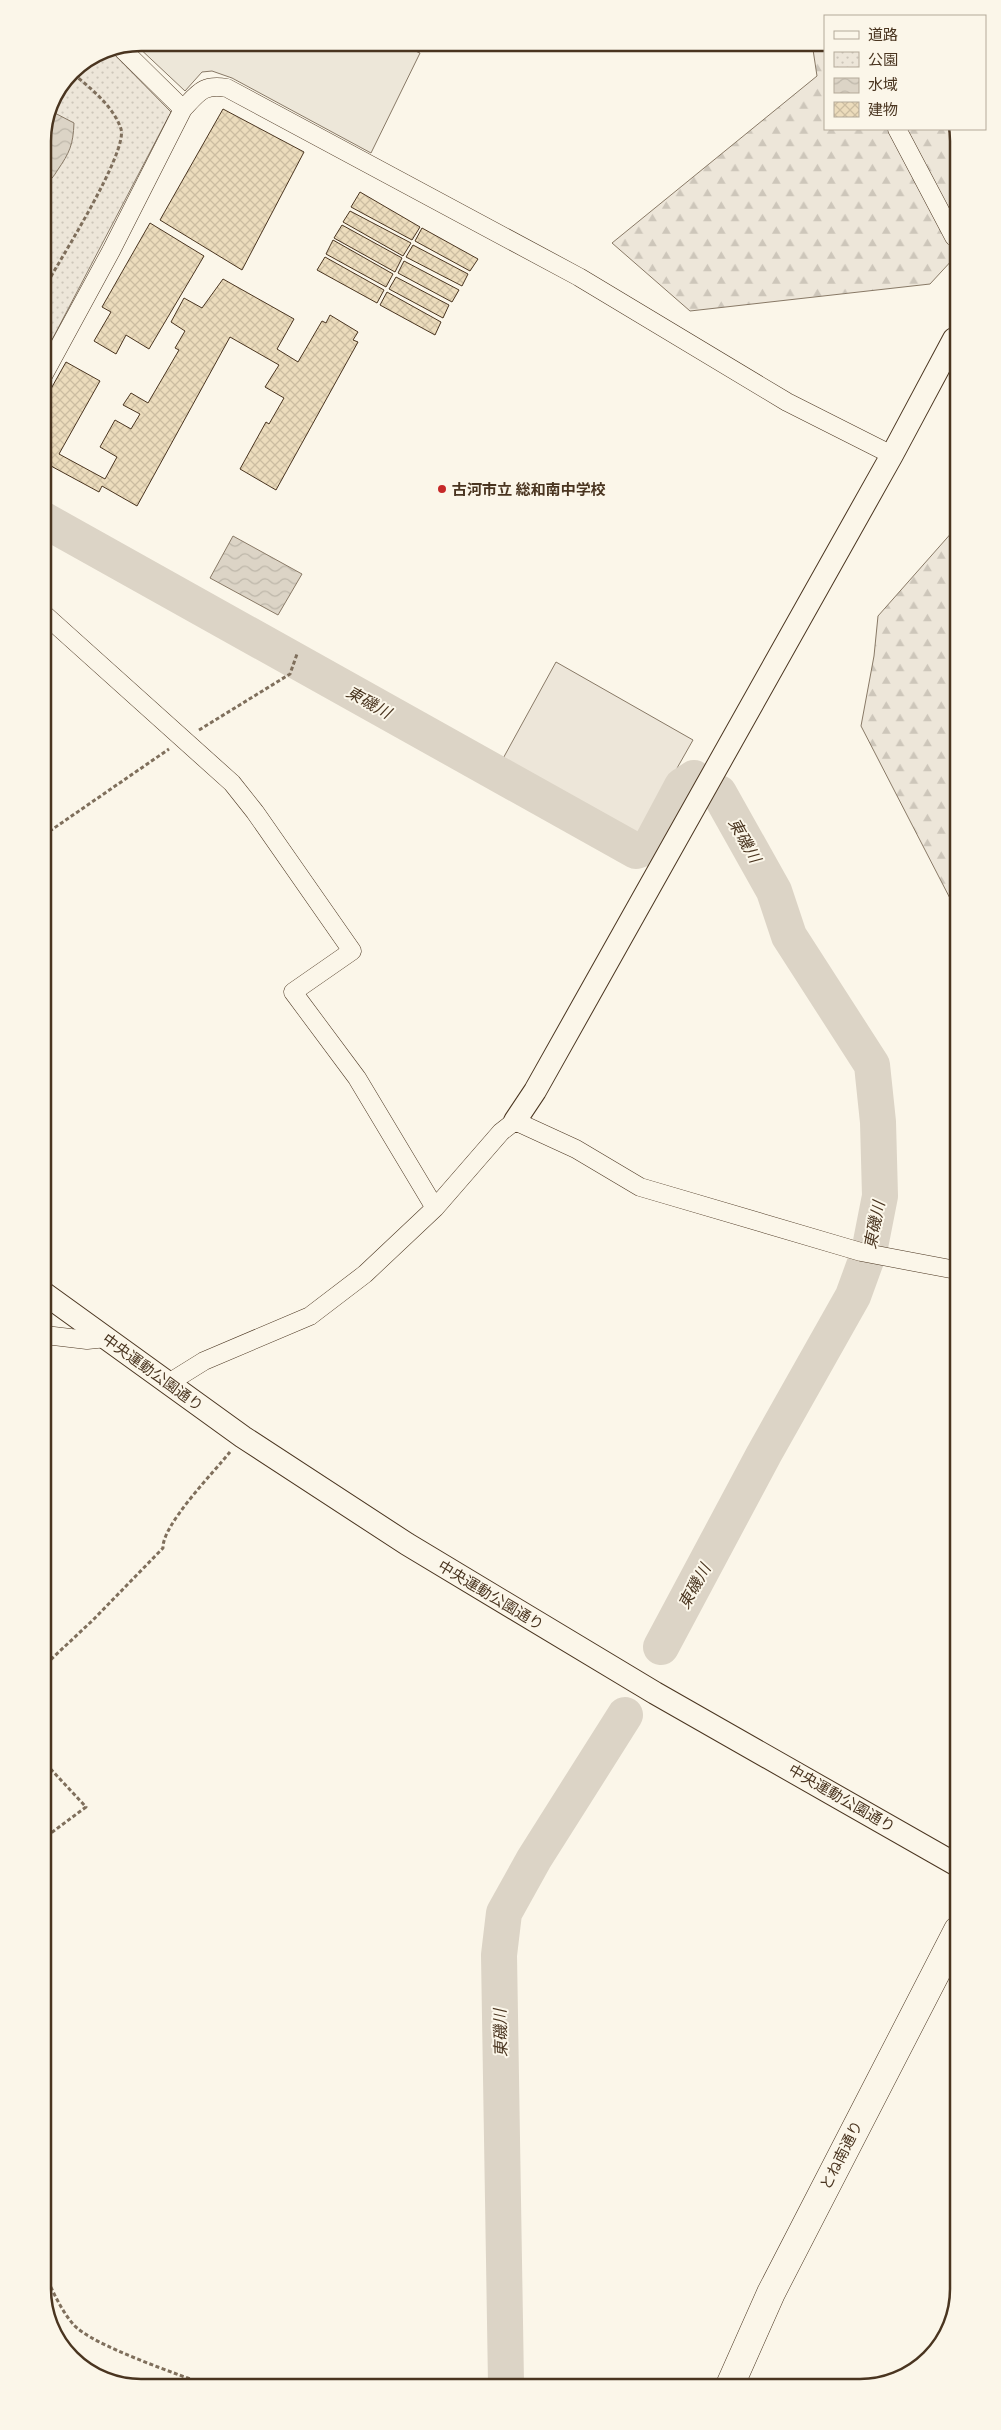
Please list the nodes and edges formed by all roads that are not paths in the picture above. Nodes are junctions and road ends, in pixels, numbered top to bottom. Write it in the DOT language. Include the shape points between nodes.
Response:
graph roads {
  1 [pos="126,53"];
  2 [pos="183,109"];
  3 [pos="899,130"];
  4 [pos="950,229"];
  5 [pos="950,346"];
  6 [pos="51,361"];
  7 [pos="892,455"];
  8 [pos="51,620"];
  9 [pos="515,1121"];
  10 [pos="435,1208"];
  11 [pos="950,1269"];
  12 [pos="51,1298"];
  13 [pos="51,1336"];
  14 [pos="106,1338"];
  15 [pos="168,1384"];
  16 [pos="950,1859"];
  17 [pos="950,1946"];
  18 [pos="733,2379"];
  1 -- 2 [label="street"];
  2 -- 6 [label="street"];
  2 -- 7 [label="street" via="206,88 227,88 579,278 787,402"];
  3 -- 4 [label="street"];
  5 -- 7 [label="street"];
  7 -- 9 [label="street" via="535,1091"];
  8 -- 10 [label="street" via="232,783 352,951 293,992 357,1078"];
  9 -- 10 [label="street" via="500,1132"];
  9 -- 11 [label="street" via="576,1149 640,1187 861,1252"];
  10 -- 15 [label="street" via="365,1274 310,1316 204,1361"];
  12 -- 14 [label="street, 中央運動公園通り"];
  13 -- 14 [label="street" via="88,1340"];
  14 -- 15 [label="street, 中央運動公園通り"];
  15 -- 16 [label="street, 中央運動公園通り" via="407,1544 655,1693"];
  17 -- 18 [label="main road, とね南通り" via="771,2293"];
}
